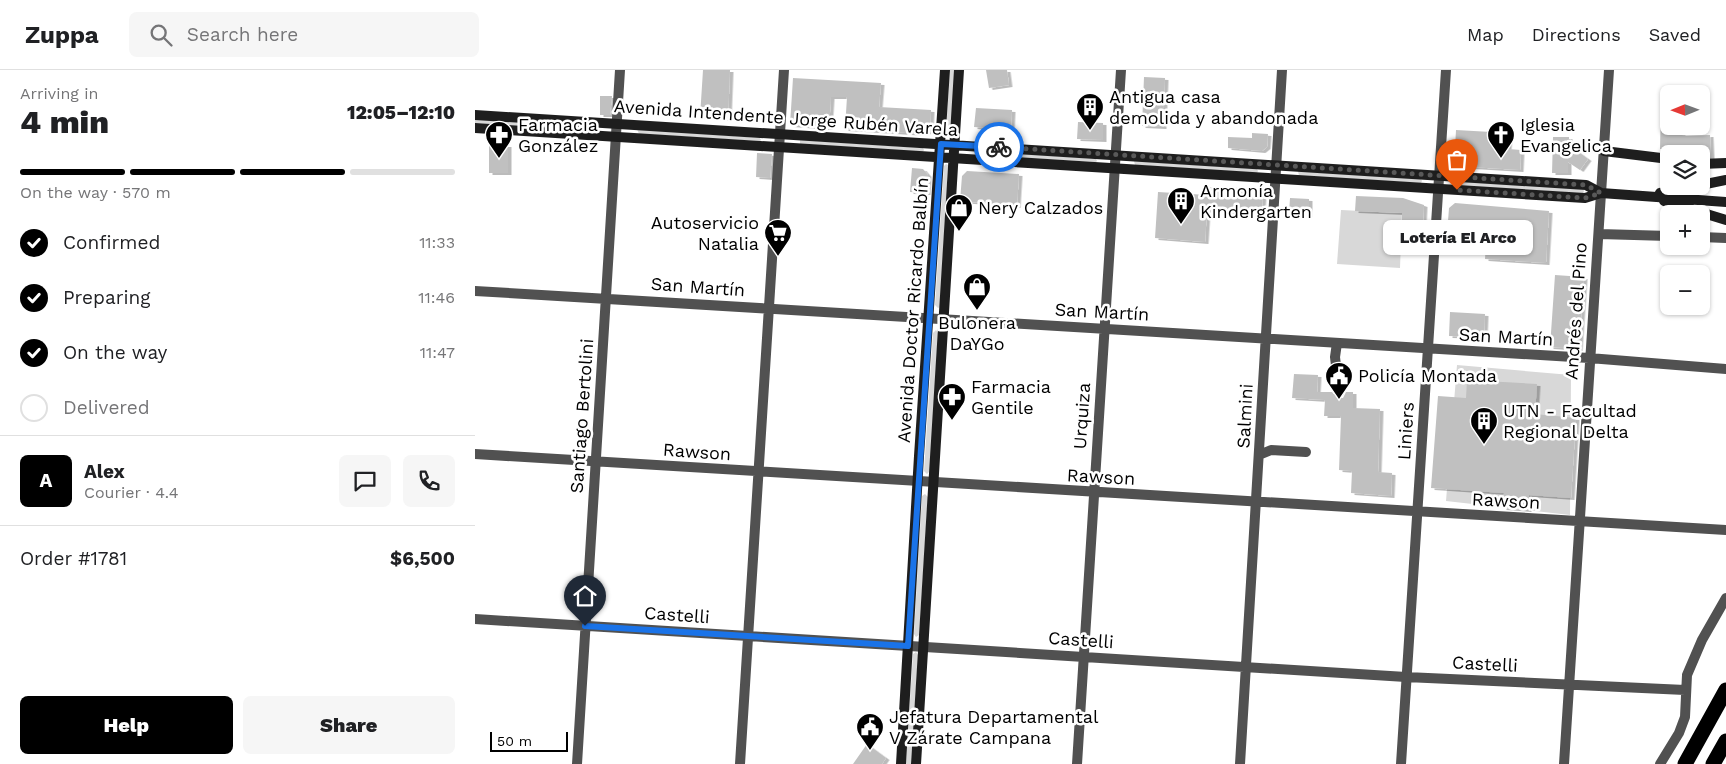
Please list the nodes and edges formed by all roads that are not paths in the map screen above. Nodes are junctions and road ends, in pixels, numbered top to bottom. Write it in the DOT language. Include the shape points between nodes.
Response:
graph roads {
  1 [pos="620,70"];
  2 [pos="784,70"];
  3 [pos="945,70"];
  4 [pos="959,70"];
  5 [pos="1121,70"];
  6 [pos="1282,70"];
  7 [pos="1446,70"];
  8 [pos="1609,70"];
  9 [pos="475,115"];
  10 [pos="616,123"];
  11 [pos="475,128"];
  12 [pos="780,134"];
  13 [pos="615,137"];
  14 [pos="941,144"];
  15 [pos="955,145"];
  16 [pos="779,148"];
  17 [pos="1604,151"];
  18 [pos="1116,155"];
  19 [pos="940,158"];
  20 [pos="954,158"];
  21 [pos="1660,159"];
  22 [pos="1726,163"];
  23 [pos="1710,164"];
  24 [pos="1276,165"];
  25 [pos="1115,169"];
  26 [pos="1439,175"];
  27 [pos="1275,179"];
  28 [pos="1726,180"];
  29 [pos="1710,183"];
  30 [pos="1439,189"];
  31 [pos="1601,193"];
  32 [pos="1660,193"];
  33 [pos="1646,196"];
  34 [pos="1726,202"];
  35 [pos="1726,220"];
  36 [pos="1599,234"];
  37 [pos="1660,236"];
  38 [pos="1710,237"];
  39 [pos="1726,238"];
  40 [pos="475,290"];
  41 [pos="606,297"];
  42 [pos="768,309"];
  43 [pos="929,318"];
  44 [pos="944,318"];
  45 [pos="1103,328"];
  46 [pos="1266,338"];
  47 [pos="1337,343"];
  48 [pos="1429,349"];
  49 [pos="1589,358"];
  50 [pos="1726,369"];
  51 [pos="1339,392"];
  52 [pos="1306,452"];
  53 [pos="475,454"];
  54 [pos="1259,455"];
  55 [pos="596,462"];
  56 [pos="758,472"];
  57 [pos="917,482"];
  58 [pos="933,483"];
  59 [pos="1093,493"];
  60 [pos="1256,502"];
  61 [pos="1416,512"];
  62 [pos="1579,522"];
  63 [pos="1726,530"];
  64 [pos="1726,598"];
  65 [pos="475,619"];
  66 [pos="585,626"];
  67 [pos="748,636"];
  68 [pos="908,646"];
  69 [pos="923,646"];
  70 [pos="1084,656"];
  71 [pos="1246,667"];
  72 [pos="1407,677"];
  73 [pos="1569,684"];
  74 [pos="1685,690"];
  75 [pos="1726,690"];
  76 [pos="1726,741"];
  77 [pos="577,764"];
  78 [pos="740,764"];
  79 [pos="901,764"];
  80 [pos="916,764"];
  81 [pos="1077,764"];
  82 [pos="1240,764"];
  83 [pos="1401,764"];
  84 [pos="1564,764"];
  85 [pos="1660,764"];
  86 [pos="1685,764"];
  87 [pos="1713,764"];
  1 -- 10 [label="street, Santiago Bertolini"];
  2 -- 12 [label="street"];
  3 -- 14 [label="main road, Avenida Doctor Ricardo Balbín"];
  4 -- 15 [label="main road, Avenida Doctor Ricardo Balbín"];
  5 -- 18 [label="street, Urquiza"];
  6 -- 24 [label="street, Salmini"];
  7 -- 26 [label="street, Liniers"];
  8 -- 17 [label="street, Andrés del Pino"];
  9 -- 10 [label="main road, Avenida Intendente Jorge Rubén Varela"];
  10 -- 12 [label="main road, Avenida Intendente Jorge Rubén Varela"];
  10 -- 13 [label="street, Santiago Bertolini"];
  11 -- 13 [label="main road, Avenida Intendente Jorge Rubén Varela"];
  12 -- 14 [label="main road, Avenida Intendente Jorge Rubén Varela"];
  12 -- 16 [label="street"];
  13 -- 16 [label="main road, Avenida Intendente Jorge Rubén Varela"];
  13 -- 41 [label="street, Santiago Bertolini"];
  14 -- 15 [label="main road, Avenida Intendente Jorge Rubén Varela"];
  14 -- 19 [label="main road, Avenida Doctor Ricardo Balbín"];
  15 -- 18 [label="main road, Avenida Intendente Jorge Rubén Varela"];
  15 -- 20 [label="main road, Avenida Doctor Ricardo Balbín"];
  16 -- 19 [label="main road, Avenida Intendente Jorge Rubén Varela"];
  16 -- 42 [label="street"];
  17 -- 21 [label="main road"];
  17 -- 31 [label="street, Andrés del Pino"];
  18 -- 24 [label="main road, Avenida Intendente Jorge Rubén Varela"];
  18 -- 25 [label="street, Urquiza"];
  19 -- 20 [label="main road, Avenida Intendente Jorge Rubén Varela"];
  19 -- 43 [label="main road, Avenida Doctor Ricardo Balbín"];
  20 -- 25 [label="main road, Avenida Intendente Jorge Rubén Varela"];
  20 -- 44 [label="main road, Avenida Doctor Ricardo Balbín"];
  22 -- 23 [label="main road"];
  24 -- 26 [label="main road, Avenida Intendente Jorge Rubén Varela"];
  24 -- 27 [label="street, Salmini"];
  25 -- 27 [label="main road, Avenida Intendente Jorge Rubén Varela"];
  25 -- 45 [label="street, Urquiza"];
  26 -- 30 [label="street, Liniers"];
  26 -- 31 [label="main road, Avenida Intendente Jorge Rubén Varela" via="1586,185"];
  27 -- 30 [label="main road, Avenida Intendente Jorge Rubén Varela"];
  27 -- 46 [label="street, Salmini"];
  28 -- 29 [label="main road"];
  30 -- 31 [label="main road, Avenida Intendente Jorge Rubén Varela" via="1585,198"];
  30 -- 48 [label="street, Liniers"];
  31 -- 33 [label="main road, Avenida Intendente Jorge Rubén Varela"];
  31 -- 36 [label="street, Andrés del Pino"];
  32 -- 33 [label="main road"];
  33 -- 34 [label="main road, Avenida Intendente Jorge Rubén Varela"];
  33 -- 35 [label="main road"];
  36 -- 37 [label="street"];
  36 -- 49 [label="street, Andrés del Pino"];
  38 -- 39 [label="street"];
  40 -- 41 [label="street, San Martín"];
  41 -- 42 [label="street, San Martín"];
  41 -- 55 [label="street, Santiago Bertolini"];
  42 -- 43 [label="street, San Martín"];
  42 -- 56 [label="street"];
  43 -- 44 [label="street, San Martín"];
  43 -- 57 [label="main road, Avenida Doctor Ricardo Balbín"];
  44 -- 45 [label="street, San Martín"];
  44 -- 58 [label="main road, Avenida Doctor Ricardo Balbín"];
  45 -- 46 [label="street, San Martín"];
  45 -- 59 [label="street, Urquiza"];
  46 -- 47 [label="street, San Martín"];
  46 -- 54 [label="street, Salmini"];
  47 -- 48 [label="street, San Martín"];
  47 -- 51 [label="street" via="1335,357"];
  48 -- 49 [label="street, San Martín"];
  48 -- 61 [label="street, Liniers"];
  49 -- 50 [label="street, San Martín"];
  49 -- 62 [label="street, Andrés del Pino"];
  52 -- 54 [label="street" via="1271,450"];
  53 -- 55 [label="street, Rawson"];
  54 -- 60 [label="street, Salmini"];
  55 -- 56 [label="street, Rawson"];
  55 -- 66 [label="street, Santiago Bertolini"];
  56 -- 57 [label="street, Rawson"];
  56 -- 67 [label="street"];
  57 -- 58 [label="street, Rawson"];
  57 -- 68 [label="main road, Avenida Doctor Ricardo Balbín"];
  58 -- 59 [label="street, Rawson"];
  58 -- 69 [label="main road, Avenida Doctor Ricardo Balbín"];
  59 -- 60 [label="street, Rawson"];
  59 -- 70 [label="street, Urquiza"];
  60 -- 61 [label="street, Rawson"];
  60 -- 71 [label="street, Salmini"];
  61 -- 62 [label="street, Rawson"];
  61 -- 72 [label="street, Liniers"];
  62 -- 63 [label="street, Rawson"];
  62 -- 73 [label="street, Andrés del Pino"];
  64 -- 74 [label="street" via="1702,640 1687,675"];
  65 -- 66 [label="street, Castelli"];
  66 -- 67 [label="street, Castelli"];
  66 -- 77 [label="street, Santiago Bertolini"];
  67 -- 68 [label="street, Castelli"];
  67 -- 78 [label="street"];
  68 -- 69 [label="street, Castelli"];
  68 -- 79 [label="main road, Avenida Doctor Ricardo Balbín"];
  69 -- 70 [label="street, Castelli"];
  69 -- 80 [label="main road, Avenida Doctor Ricardo Balbín"];
  70 -- 71 [label="street, Castelli"];
  70 -- 81 [label="street, Urquiza"];
  71 -- 72 [label="street, Castelli"];
  71 -- 82 [label="street, Salmini"];
  72 -- 73 [label="street, Castelli"];
  72 -- 83 [label="street, Liniers"];
  73 -- 74 [label="street, Castelli"];
  73 -- 84 [label="street, Andrés del Pino"];
  74 -- 85 [label="street" via="1685,717"];
  75 -- 86 [label="highway"];
  76 -- 87 [label="highway"];
}
